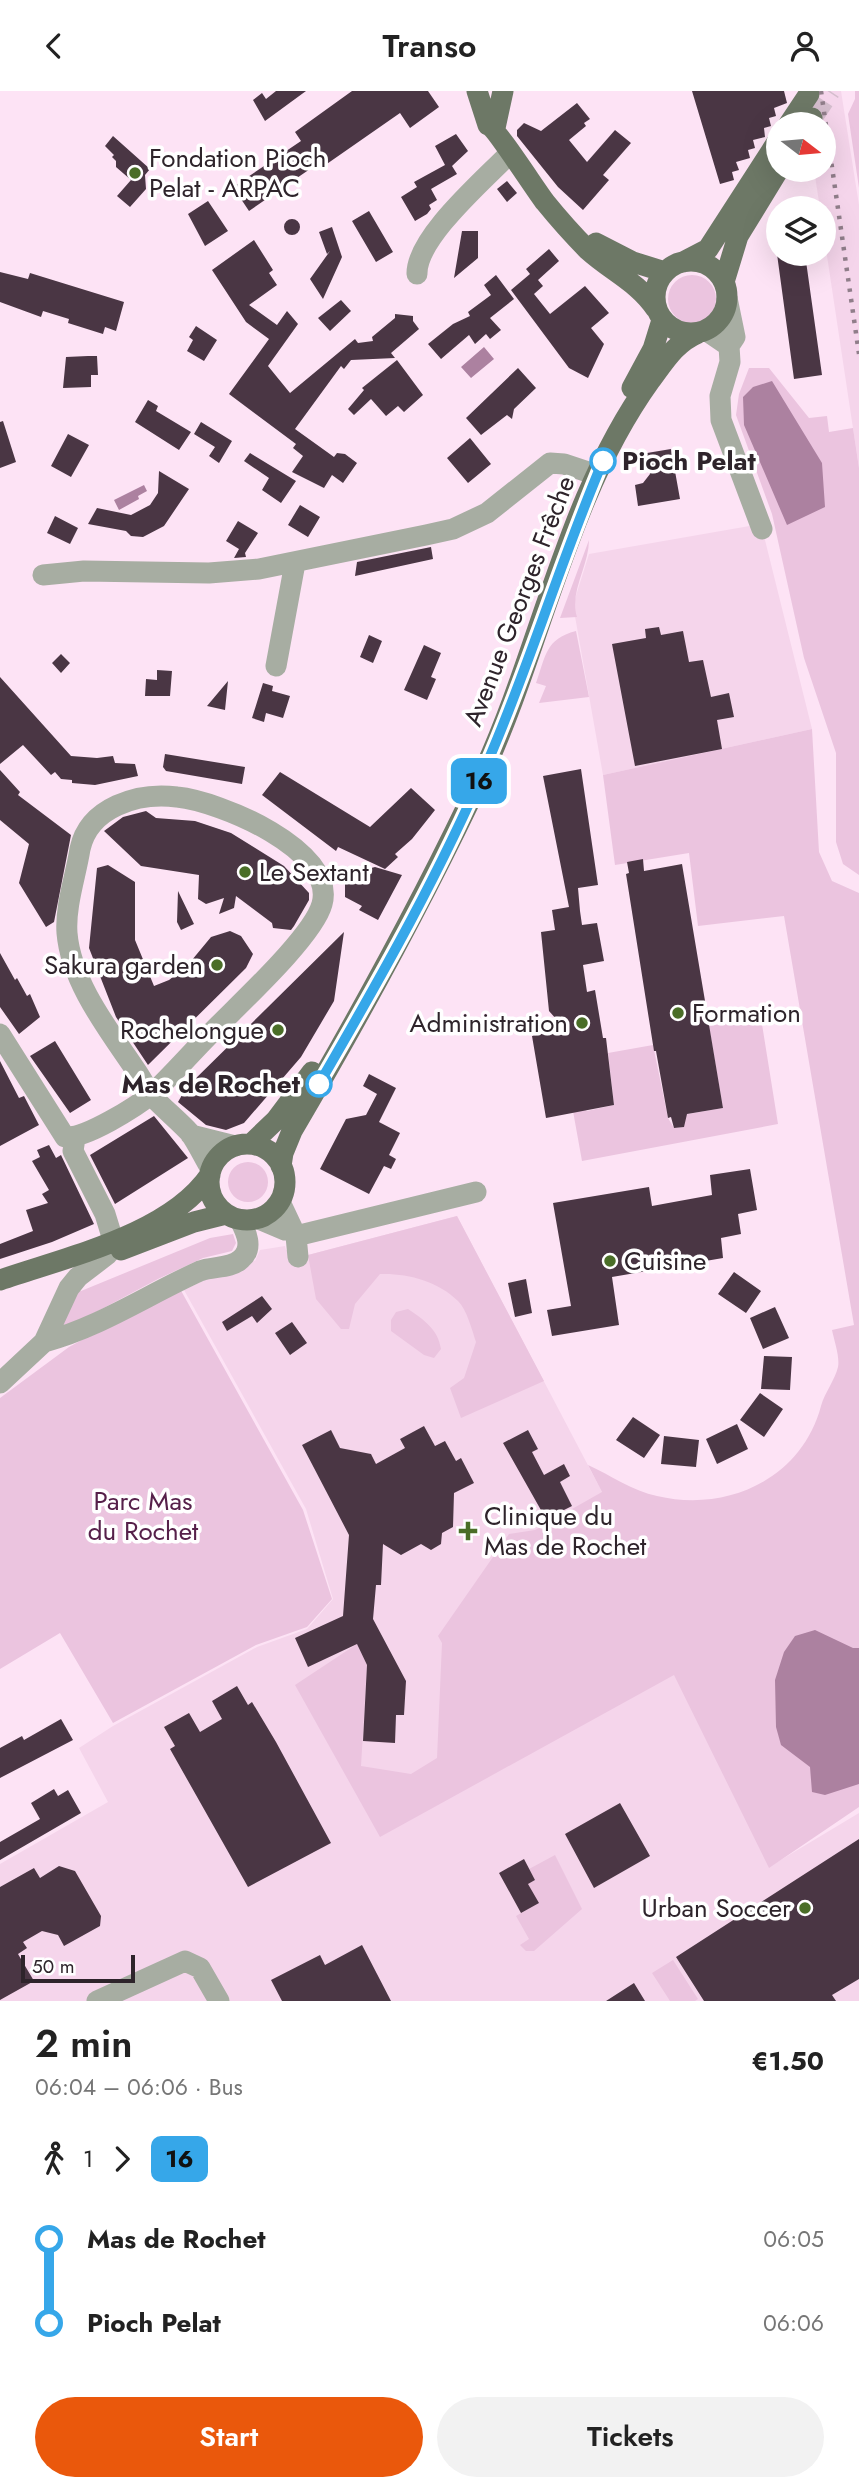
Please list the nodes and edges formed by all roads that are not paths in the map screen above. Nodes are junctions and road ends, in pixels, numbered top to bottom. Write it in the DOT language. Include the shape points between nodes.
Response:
graph roads {
  1 [pos="477,91"];
  2 [pos="483,91"];
  3 [pos="496,91"];
  4 [pos="503,91"];
  5 [pos="809,94"];
  6 [pos="797,112"];
  7 [pos="495,128"];
  8 [pos="509,154"];
  9 [pos="766,159"];
  10 [pos="770,182"];
  11 [pos="579,238"];
  12 [pos="674,267"];
  13 [pos="417,274"];
  14 [pos="725,290"];
  15 [pos="659,314"];
  16 [pos="702,332"];
  17 [pos="729,346"];
  18 [pos="589,472"];
  19 [pos="762,529"];
  20 [pos="295,563"];
  21 [pos="43,575"];
  22 [pos="276,666"];
  23 [pos="0,1034"];
  24 [pos="151,1094"];
  25 [pos="82,1135"];
  26 [pos="191,1135"];
  27 [pos="243,1145"];
  28 [pos="281,1165"];
  29 [pos="211,1172"];
  30 [pos="476,1192"];
  31 [pos="280,1202"];
  32 [pos="242,1218"];
  33 [pos="295,1240"];
  34 [pos="110,1247"];
  35 [pos="0,1280"];
  36 [pos="0,1291"];
  37 [pos="44,1342"];
  38 [pos="0,1384"];
  39 [pos="97,2001"];
  40 [pos="219,2001"];
  1 -- 7 [label="main road" via="488,125"];
  2 -- 3 [label="main road"];
  4 -- 7 [label="main road"];
  5 -- 6 [label="main road"];
  7 -- 8 [label="main road"];
  8 -- 11 [label="main road"];
  8 -- 13 [label="street" via="425,247"];
  9 -- 12 [label="main road" via="708,249"];
  10 -- 14 [label="main road" via="732,249"];
  11 -- 12 [label="main road" via="632,262"];
  11 -- 15 [label="main road" via="587,249 639,286"];
  12 -- 14 [label="main road" via="707,265"];
  12 -- 15 [label="main road" via="655,289"];
  14 -- 16 [label="main road" via="722,316"];
  14 -- 17 [label="street" via="735,337"];
  15 -- 16 [label="main road" via="684,334"];
  15 -- 18 [label="main road, Avenue Georges Frêche" via="653,349"];
  16 -- 17 [label="street"];
  16 -- 28 [label="main road, Avenue Georges Frêche" via="680,341 635,402 603,461 483,772 383,971 292,1131"];
  17 -- 19 [label="street" via="730,362 720,396 721,420"];
  18 -- 20 [label="street" via="550,463 469,523"];
  18 -- 27 [label="main road, Avenue Georges Frêche" via="457,805 329,1046 276,1121"];
  20 -- 21 [label="street" via="223,572"];
  20 -- 22 [label="street"];
  23 -- 25 [label="street" via="55,1126 65,1137"];
  24 -- 24 [label="street" via="294,948 322,905 318,871 294,849 237,814 175,796 132,800 103,812 83,833 67,934 81,979"];
  24 -- 25 [label="street"];
  24 -- 26 [label="street"];
  25 -- 34 [label="street" via="73,1151 101,1206"];
  26 -- 27 [label="street"];
  26 -- 29 [label="street"];
  27 -- 28 [label="main road" via="269,1151"];
  27 -- 29 [label="main road" via="217,1159"];
  28 -- 31 [label="main road" via="285,1184"];
  29 -- 32 [label="main road" via="212,1197"];
  29 -- 34 [label="main road" via="194,1196 174,1211"];
  30 -- 33 [label="street"];
  31 -- 32 [label="main road"];
  31 -- 33 [label="street"];
  32 -- 33 [label="street" via="285,1230"];
  32 -- 34 [label="main road" via="194,1222"];
  32 -- 37 [label="street" via="248,1243 237,1262 201,1271 79,1332"];
  34 -- 35 [label="main road"];
  34 -- 36 [label="main road"];
  34 -- 37 [label="street" via="69,1288"];
  37 -- 38 [label="street"];
  39 -- 40 [label="street" via="185,1961 200,1968"];
}
